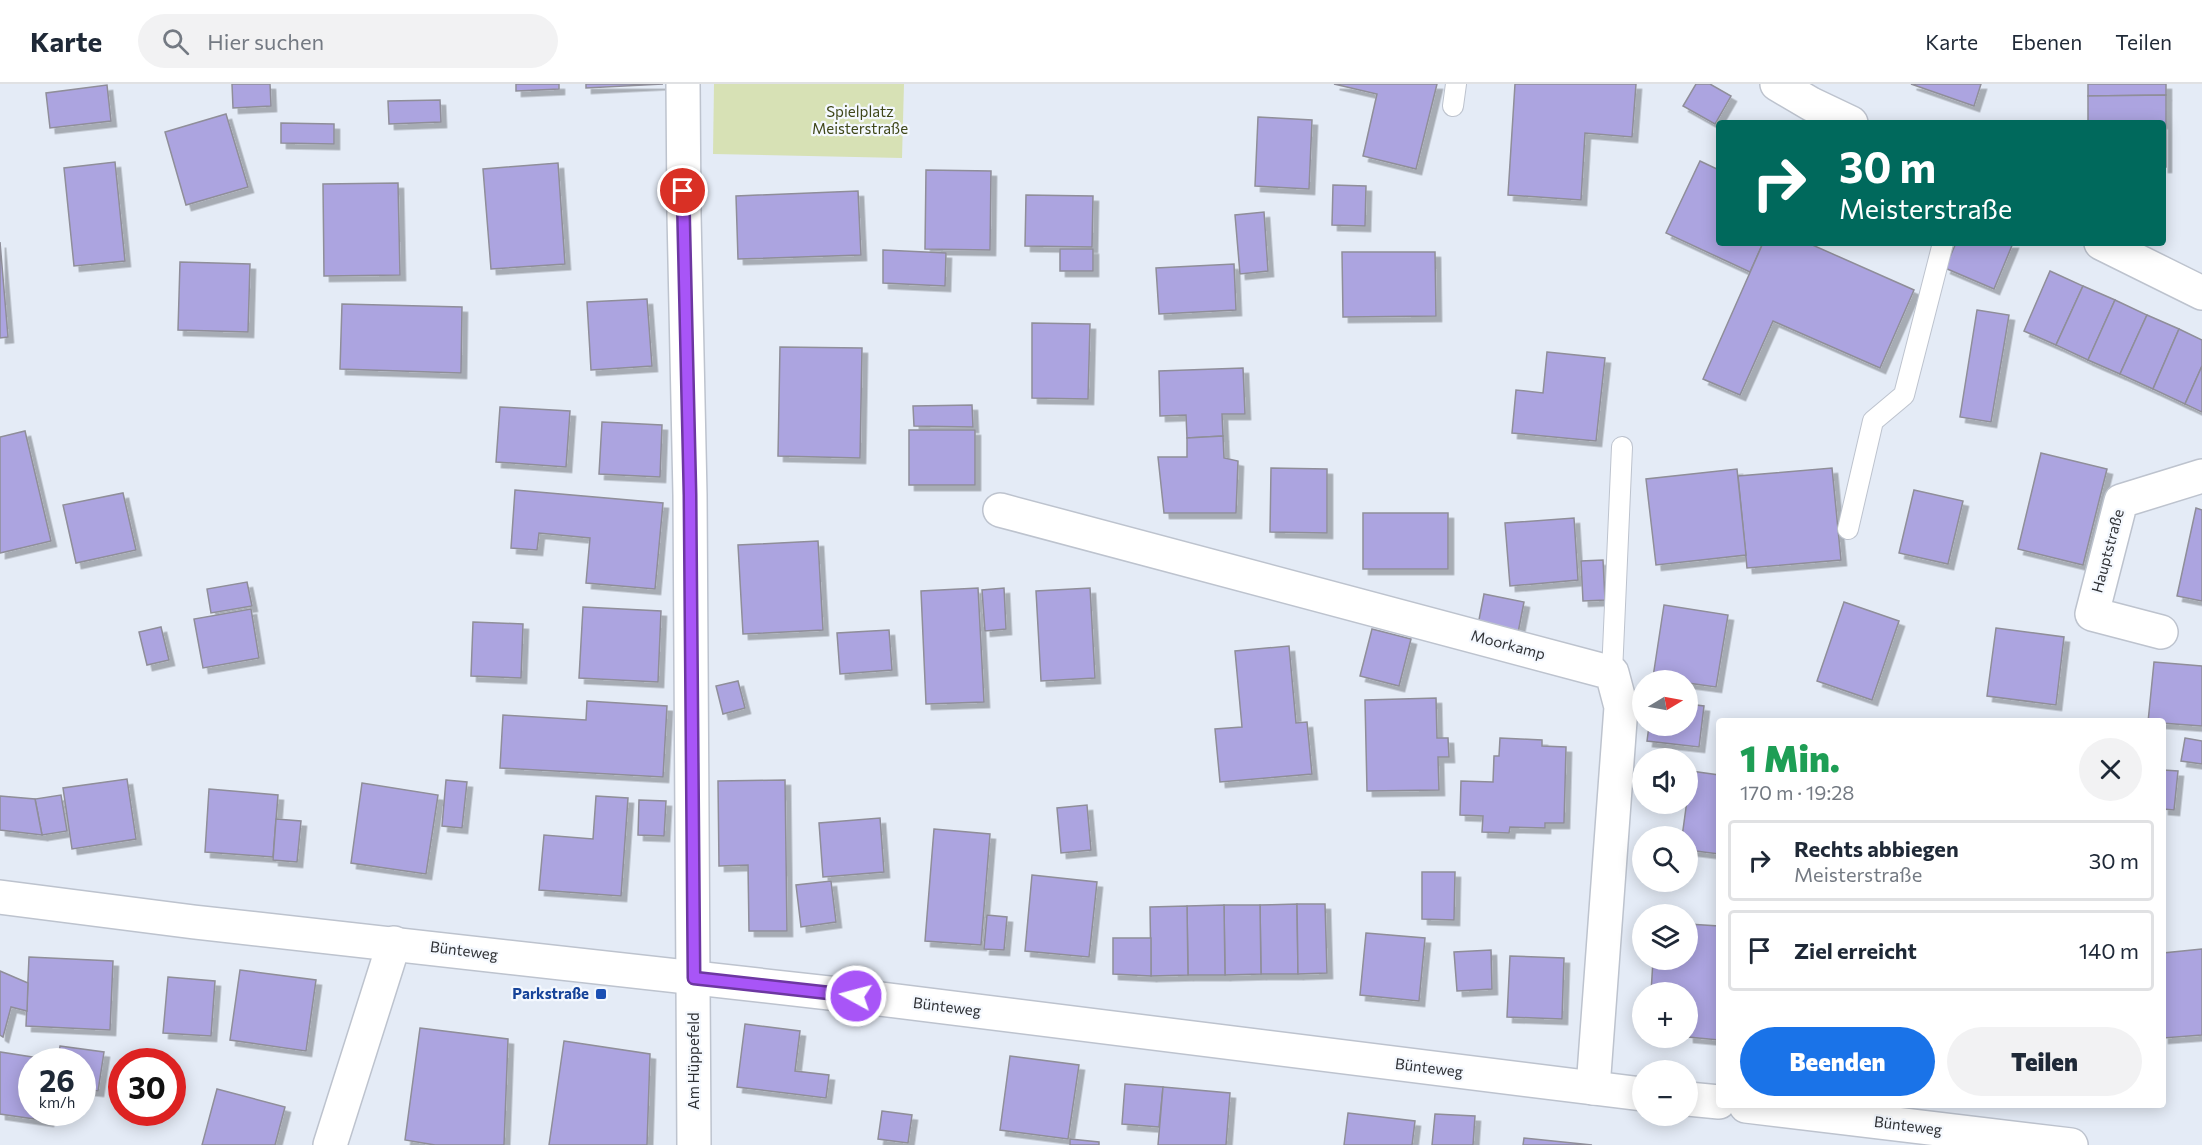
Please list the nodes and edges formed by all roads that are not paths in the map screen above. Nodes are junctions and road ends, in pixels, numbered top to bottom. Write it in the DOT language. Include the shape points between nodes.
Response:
graph roads {
  1 [pos="683,84"];
  2 [pos="1456,84"];
  3 [pos="1777,84"];
  4 [pos="1454,106"];
  5 [pos="1845,120"];
  6 [pos="1943,246"];
  7 [pos="2107,246"];
  8 [pos="2202,293"];
  9 [pos="1622,447"];
  10 [pos="2202,476"];
  11 [pos="1000,510"];
  12 [pos="1848,529"];
  13 [pos="2161,632"];
  14 [pos="1612,673"];
  15 [pos="0,897"];
  16 [pos="394,943"];
  17 [pos="694,978"];
  18 [pos="1593,1088"];
  19 [pos="1632,1093"];
  20 [pos="1698,1100"];
  21 [pos="1716,1102"];
  22 [pos="1756,1108"];
  23 [pos="1884,1134"];
  24 [pos="330,1145"];
  25 [pos="694,1145"];
  26 [pos="2071,1145"];
  1 -- 17 [label="street, Am Hüppefeld"];
  2 -- 4 [label="lane"];
  3 -- 5 [label="street"];
  6 -- 12 [label="lane" via="1904,395 1873,421"];
  7 -- 8 [label="street"];
  9 -- 14 [label="lane"];
  10 -- 13 [label="street, Hauptstraße" via="2121,501 2092,614"];
  11 -- 14 [label="street, Moorkamp"];
  14 -- 18 [label="street" via="1621,707"];
  15 -- 16 [label="street, Bünteweg"];
  16 -- 17 [label="street, Bünteweg"];
  16 -- 24 [label="street"];
  17 -- 18 [label="street, Bünteweg"];
  17 -- 25 [label="street, Am Hüppefeld"];
  18 -- 19 [label="street, Bünteweg"];
  20 -- 21 [label="street"];
  22 -- 23 [label="street, Bünteweg"];
  23 -- 26 [label="street, Bünteweg"];
}
